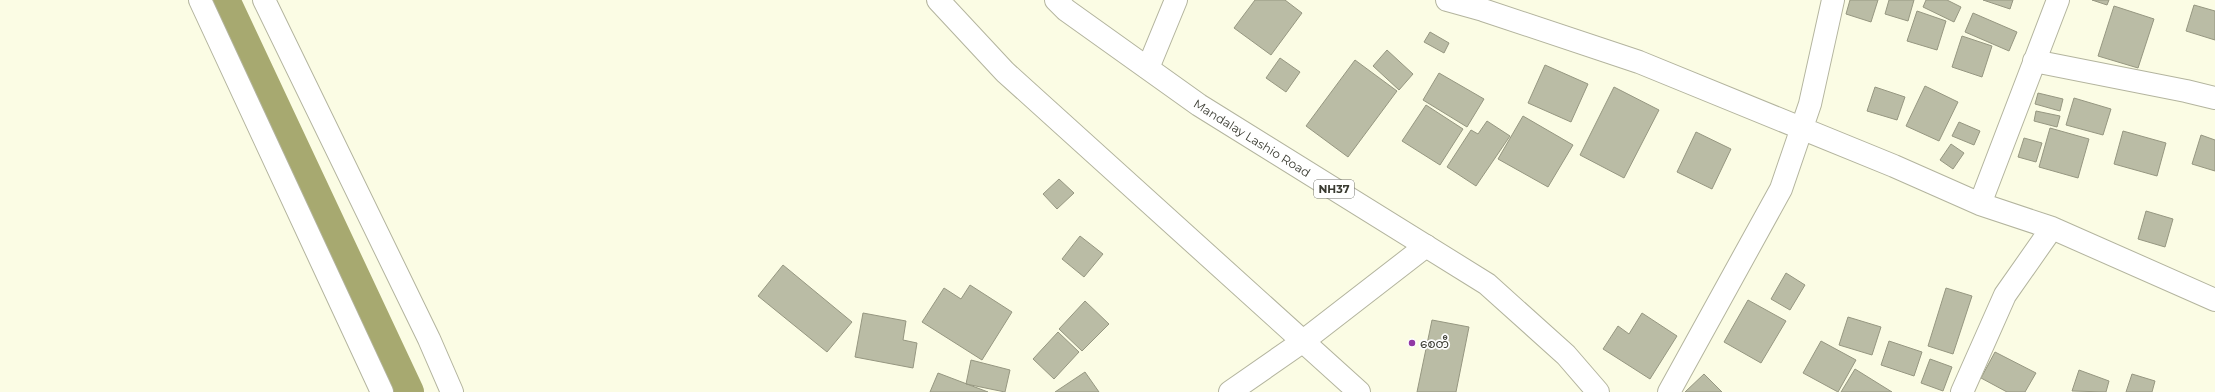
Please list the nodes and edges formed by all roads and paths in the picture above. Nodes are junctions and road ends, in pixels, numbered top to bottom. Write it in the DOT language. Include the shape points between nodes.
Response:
graph roads {
  1 [pos="200,0"];
  2 [pos="264,0"];
  3 [pos="938,0"];
  4 [pos="1056,0"];
  5 [pos="1176,0"];
  6 [pos="1448,0"];
  7 [pos="1833,0"];
  8 [pos="2058,0"];
  9 [pos="2034,61"];
  10 [pos="1148,68"];
  11 [pos="2215,98"];
  12 [pos="1802,128"];
  13 [pos="1980,204"];
  14 [pos="2052,228"];
  15 [pos="1426,246"];
  16 [pos="2215,300"];
  17 [pos="1302,342"];
  18 [pos="382,392"];
  19 [pos="452,392"];
  20 [pos="1230,392"];
  21 [pos="1359,392"];
  22 [pos="1598,392"];
  23 [pos="1669,392"];
  24 [pos="1962,392"];
  1 -- 18 [label="main road"];
  2 -- 19 [label="main road" via="429,339"];
  3 -- 17 [label="main road" via="1005,72"];
  4 -- 10 [label="main road, Mandalay Lashio Road / NH37" via="1066,10"];
  5 -- 10 [label="main road"];
  6 -- 12 [label="main road" via="1639,62"];
  7 -- 12 [label="main road" via="1810,104"];
  8 -- 9 [label="main road"];
  9 -- 11 [label="main road"];
  9 -- 13 [label="main road"];
  10 -- 15 [label="main road, Mandalay Lashio Road / NH37" via="1199,104"];
  12 -- 13 [label="main road"];
  12 -- 23 [label="main road" via="1781,189"];
  13 -- 14 [label="main road"];
  14 -- 16 [label="main road"];
  14 -- 24 [label="main road" via="2005,295"];
  15 -- 17 [label="main road"];
  15 -- 22 [label="main road, Mandalay Lashio Road / NH37" via="1487,284 1566,355"];
  17 -- 20 [label="main road"];
  17 -- 21 [label="main road"];
}
